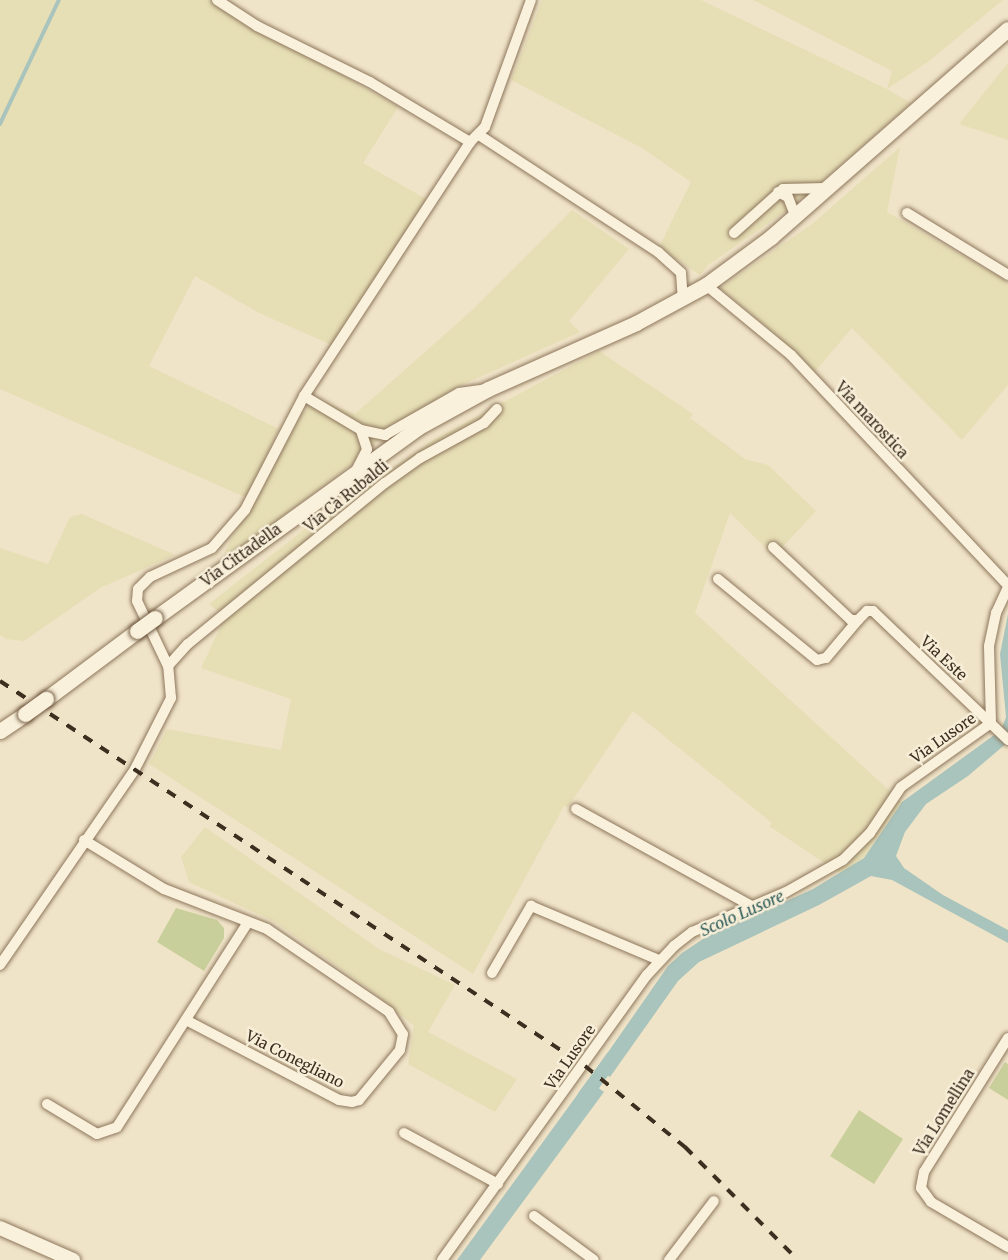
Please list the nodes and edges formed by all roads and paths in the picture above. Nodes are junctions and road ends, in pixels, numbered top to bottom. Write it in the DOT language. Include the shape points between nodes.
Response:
graph roads {
  1 [pos="217,0"];
  2 [pos="531,0"];
  3 [pos="1008,29"];
  4 [pos="475,138"];
  5 [pos="826,188"];
  6 [pos="778,192"];
  7 [pos="907,213"];
  8 [pos="795,215"];
  9 [pos="734,233"];
  10 [pos="1008,275"];
  11 [pos="706,285"];
  12 [pos="683,298"];
  13 [pos="488,389"];
  14 [pos="304,396"];
  15 [pos="498,409"];
  16 [pos="361,430"];
  17 [pos="356,470"];
  18 [pos="773,547"];
  19 [pos="718,579"];
  20 [pos="1008,586"];
  21 [pos="858,620"];
  22 [pos="168,666"];
  23 [pos="993,725"];
  24 [pos="0,731"];
  25 [pos="1008,740"];
  26 [pos="576,809"];
  27 [pos="84,840"];
  28 [pos="752,906"];
  29 [pos="248,922"];
  30 [pos="659,960"];
  31 [pos="0,965"];
  32 [pos="492,973"];
  33 [pos="186,1020"];
  34 [pos="1008,1038"];
  35 [pos="47,1104"];
  36 [pos="404,1133"];
  37 [pos="498,1184"];
  38 [pos="714,1201"];
  39 [pos="534,1216"];
  40 [pos="0,1228"];
  41 [pos="1008,1248"];
  42 [pos="73,1260"];
  43 [pos="442,1260"];
  44 [pos="594,1260"];
  45 [pos="669,1260"];
  1 -- 4 [label="street" via="257,26"];
  2 -- 4 [label="street" via="497,99"];
  3 -- 5 [label="main road, Via Cittadella"];
  4 -- 12 [label="street" via="675,266 685,280"];
  4 -- 14 [label="street"];
  5 -- 6 [label="street" via="788,188"];
  5 -- 8 [label="main road, Via Cittadella"];
  6 -- 8 [label="street" via="788,197"];
  6 -- 9 [label="street"];
  7 -- 10 [label="street"];
  8 -- 11 [label="main road, Via Cittadella"];
  11 -- 12 [label="main road, Via Cittadella"];
  11 -- 20 [label="street, Via marostica" via="791,355"];
  12 -- 13 [label="main road, Via Cittadella"];
  13 -- 16 [label="street, Via Cà Rubaldi" via="459,393 388,435"];
  13 -- 17 [label="main road, Via Cittadella" via="417,428"];
  14 -- 16 [label="street, Via Cà Rubaldi"];
  14 -- 22 [label="street" via="231,530 212,548 150,578 138,589 137,601"];
  15 -- 22 [label="street, Via Cà Rubaldi" via="484,423 420,458 385,483 188,644"];
  16 -- 17 [label="street, Via Cà Rubaldi" via="367,449"];
  17 -- 24 [label="main road, Via Cittadella, bridge"];
  18 -- 21 [label="street" via="851,620"];
  19 -- 21 [label="street" via="817,660 826,658"];
  20 -- 23 [label="street, Via Lusore" via="996,613 989,646"];
  21 -- 23 [label="street, Via Este" via="867,611 873,611"];
  22 -- 27 [label="street" via="171,698 159,728"];
  23 -- 25 [label="street, Via Este"];
  23 -- 28 [label="street, Via Lusore" via="901,787 870,833 843,860"];
  26 -- 28 [label="street"];
  27 -- 29 [label="street, Via Conegliano" via="164,889"];
  27 -- 31 [label="street"];
  28 -- 30 [label="street, Via Lusore" via="692,933"];
  29 -- 33 [label="street"];
  29 -- 33 [label="street, Via Conegliano" via="267,929 389,1012 402,1028 400,1050 359,1100 345,1101"];
  30 -- 32 [label="street" via="531,906"];
  30 -- 37 [label="street, Via Lusore"];
  33 -- 35 [label="street" via="110,1132 97,1134"];
  34 -- 41 [label="street, Via Lomellina" via="924,1172 921,1188 931,1202"];
  36 -- 37 [label="street"];
  37 -- 43 [label="street, Via Lusore"];
  38 -- 45 [label="street"];
  39 -- 44 [label="street"];
  40 -- 42 [label="street"];
}
